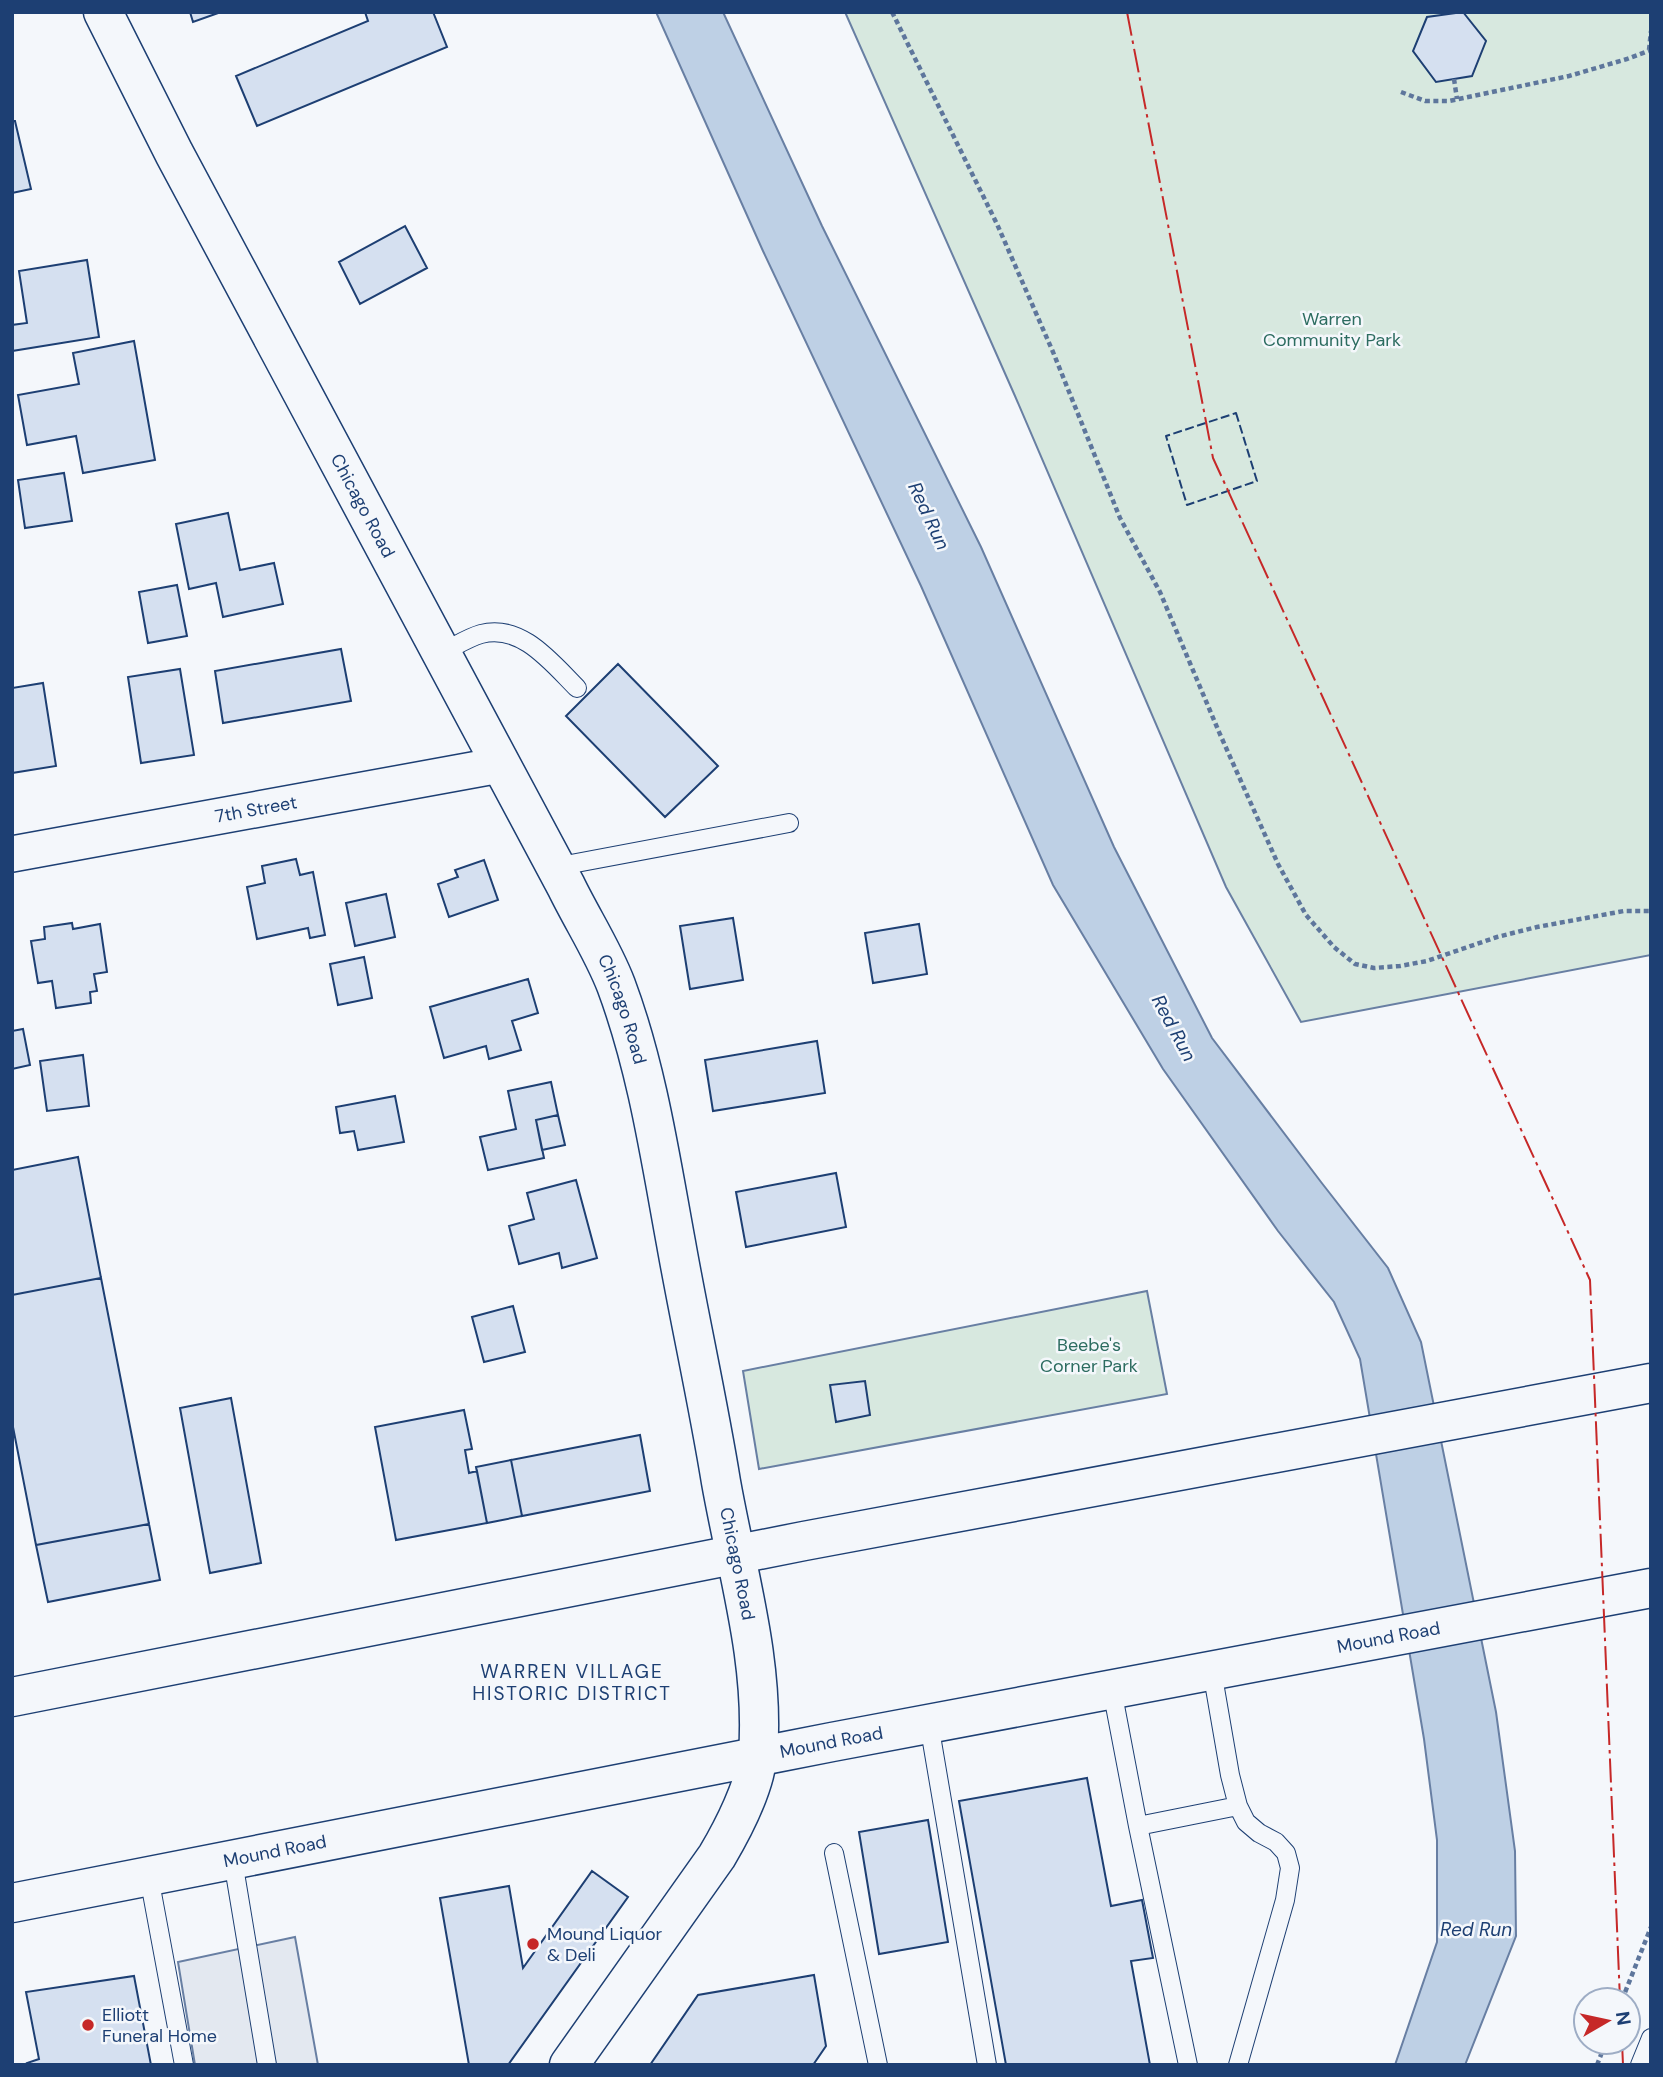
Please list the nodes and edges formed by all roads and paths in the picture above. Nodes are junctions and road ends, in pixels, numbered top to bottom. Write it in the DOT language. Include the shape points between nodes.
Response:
graph roads {
  1 [pos="103,12"];
  2 [pos="892,12"];
  3 [pos="1651,31"];
  4 [pos="1650,50"];
  5 [pos="1454,79"];
  6 [pos="1401,92"];
  7 [pos="1457,99"];
  8 [pos="441,653"];
  9 [pos="577,688"];
  10 [pos="500,765"];
  11 [pos="789,823"];
  12 [pos="12,854"];
  13 [pos="555,867"];
  14 [pos="1651,911"];
  15 [pos="1651,1383"];
  16 [pos="736,1555"];
  17 [pos="1651,1588"];
  18 [pos="1212,1671"];
  19 [pos="1112,1690"];
  20 [pos="12,1697"];
  21 [pos="929,1724"];
  22 [pos="758,1758"];
  23 [pos="1238,1806"];
  24 [pos="1138,1826"];
  25 [pos="834,1853"];
  26 [pos="233,1861"];
  27 [pos="149,1877"];
  28 [pos="12,1903"];
  29 [pos="1651,1927"];
  30 [pos="1628,1986"];
  31 [pos="1651,2038"];
  32 [pos="184,2065"];
  33 [pos="267,2065"];
  34 [pos="569,2065"];
  35 [pos="878,2065"];
  36 [pos="987,2065"];
  37 [pos="1188,2065"];
  38 [pos="1238,2065"];
  39 [pos="1640,2065"];
  1 -- 8 [label="main road, Chicago Road" via="173,153"];
  2 -- 14 [label="path" via="997,224 1120,518 1160,592 1278,864 1306,915 1355,964 1374,968 1427,961 1537,927 1624,911"];
  3 -- 4 [label="path"];
  4 -- 7 [label="path" via="1569,76"];
  5 -- 7 [label="path"];
  6 -- 7 [label="path" via="1425,100"];
  8 -- 9 [label="lane" via="481,634 501,632 531,643"];
  8 -- 10 [label="main road, Chicago Road"];
  10 -- 12 [label="street, 7th Street"];
  10 -- 13 [label="main road, Chicago Road"];
  11 -- 13 [label="lane"];
  13 -- 16 [label="main road, Chicago Road" via="615,982 636,1044"];
  15 -- 16 [label="main road"];
  16 -- 20 [label="main road"];
  16 -- 22 [label="main road, Chicago Road" via="755,1660"];
  17 -- 18 [label="main road, Mound Road"];
  18 -- 19 [label="main road, Mound Road"];
  18 -- 23 [label="lane"];
  19 -- 21 [label="main road, Mound Road"];
  19 -- 24 [label="lane"];
  21 -- 22 [label="main road, Mound Road"];
  21 -- 36 [label="lane"];
  22 -- 26 [label="main road, Mound Road"];
  22 -- 34 [label="main road, Chicago Road" via="736,1822 721,1849"];
  23 -- 24 [label="lane"];
  23 -- 38 [label="lane" via="1246,1822 1286,1853 1290,1868"];
  24 -- 37 [label="lane"];
  25 -- 35 [label="lane"];
  26 -- 27 [label="main road, Mound Road"];
  26 -- 33 [label="lane"];
  27 -- 28 [label="main road, Mound Road"];
  27 -- 32 [label="lane"];
  29 -- 30 [label="path"];
  31 -- 39 [label="lane"];
}
